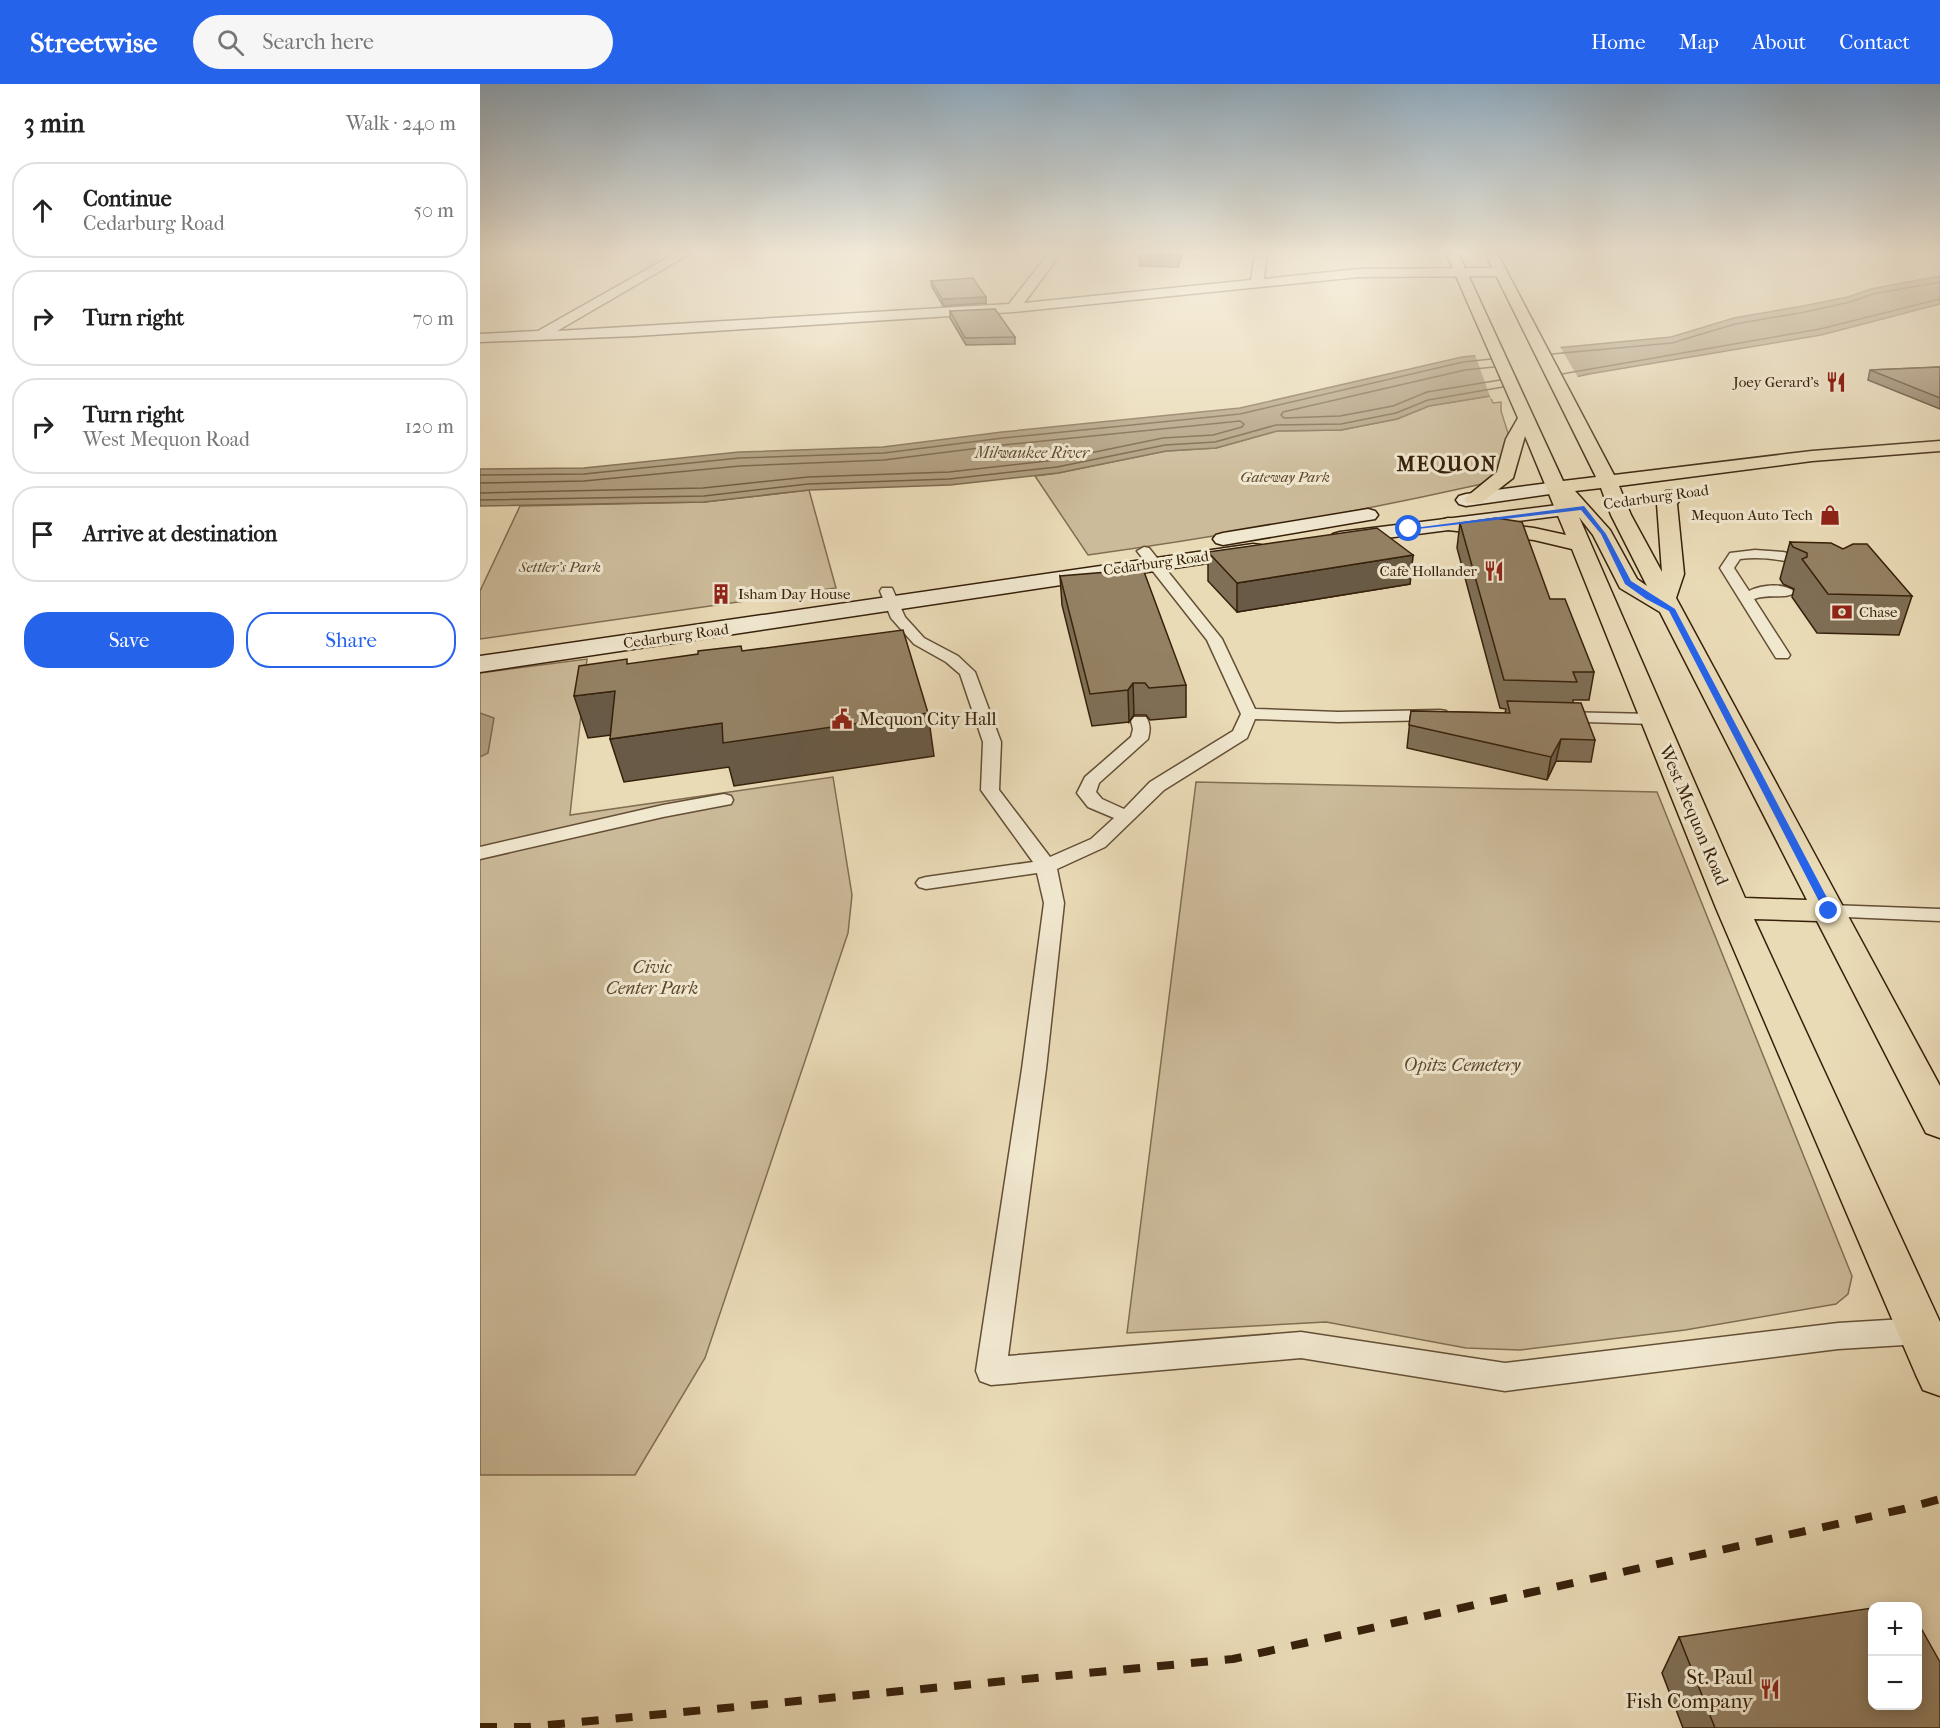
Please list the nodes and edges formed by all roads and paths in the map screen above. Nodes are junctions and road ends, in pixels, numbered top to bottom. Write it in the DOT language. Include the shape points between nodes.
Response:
graph roads {
  1 [pos="550,330"];
  2 [pos="645,330"];
  3 [pos="1488,330"];
  4 [pos="1530,330"];
  5 [pos="539,336"];
  6 [pos="480,338"];
  7 [pos="1521,407"];
  8 [pos="1547,424"];
  9 [pos="1940,446"];
  10 [pos="1592,452"];
  11 [pos="1940,452"];
  12 [pos="1617,457"];
  13 [pos="1636,459"];
  14 [pos="1569,466"];
  15 [pos="1740,466"];
  16 [pos="1833,473"];
  17 [pos="1608,482"];
  18 [pos="1585,484"];
  19 [pos="1557,488"];
  20 [pos="1696,492"];
  21 [pos="1673,495"];
  22 [pos="1474,499"];
  23 [pos="1632,501"];
  24 [pos="1452,502"];
  25 [pos="1574,509"];
  26 [pos="1386,512"];
  27 [pos="1448,524"];
  28 [pos="1581,545"];
  29 [pos="1148,557"];
  30 [pos="1825,573"];
  31 [pos="1788,592"];
  32 [pos="1742,593"];
  33 [pos="890,597"];
  34 [pos="1668,604"];
  35 [pos="480,650"];
  36 [pos="1782,655"];
  37 [pos="480,664"];
  38 [pos="1249,714"];
  39 [pos="1455,715"];
  40 [pos="1544,716"];
  41 [pos="1653,719"];
  42 [pos="1140,721"];
  43 [pos="724,800"];
  44 [pos="1127,817"];
  45 [pos="480,853"];
  46 [pos="1046,866"];
  47 [pos="926,883"];
  48 [pos="1733,908"];
  49 [pos="1829,911"];
  50 [pos="1940,915"];
  51 [pos="1940,1123"];
  52 [pos="1921,1331"];
  53 [pos="1940,1375"];
  1 -- 5 [label="street"];
  2 -- 5 [label="street"];
  3 -- 7 [label="main road, West Mequon Road"];
  4 -- 10 [label="main road"];
  5 -- 6 [label="street"];
  7 -- 8 [label="main road"];
  7 -- 19 [label="main road, West Mequon Road"];
  7 -- 22 [label="main road" via="1506,474"];
  9 -- 15 [label="main road, Cedarburg Road"];
  10 -- 12 [label="main road"];
  10 -- 17 [label="main road"];
  11 -- 16 [label="main road"];
  13 -- 15 [label="main road"];
  14 -- 18 [label="main road"];
  15 -- 17 [label="main road, Cedarburg Road"];
  17 -- 18 [label="main road, Cedarburg Road"];
  17 -- 23 [label="main road"];
  18 -- 19 [label="main road, Cedarburg Road"];
  18 -- 23 [label="main road"];
  19 -- 22 [label="street, Cedarburg Road"];
  19 -- 25 [label="main road, West Mequon Road"];
  20 -- 21 [label="main road, Cedarburg Road"];
  21 -- 23 [label="main road, Cedarburg Road"];
  21 -- 34 [label="main road" via="1667,504 1673,574"];
  22 -- 24 [label="street, Cedarburg Road"];
  23 -- 25 [label="main road, Cedarburg Road"];
  23 -- 34 [label="main road"];
  25 -- 27 [label="street, Cedarburg Road"];
  25 -- 28 [label="main road, West Mequon Road"];
  25 -- 34 [label="main road" via="1603,534 1628,583 1648,597"];
  26 -- 29 [label="street, Cedarburg Road"];
  27 -- 28 [label="main road" via="1534,534"];
  27 -- 29 [label="street, Cedarburg Road"];
  28 -- 41 [label="main road, West Mequon Road"];
  29 -- 33 [label="street, Cedarburg Road"];
  29 -- 38 [label="lane" via="1214,639"];
  30 -- 32 [label="lane" via="1817,565 1784,554 1735,556 1727,568"];
  31 -- 32 [label="lane"];
  32 -- 36 [label="lane"];
  33 -- 35 [label="street, Cedarburg Road"];
  33 -- 37 [label="street, Cedarburg Road"];
  33 -- 46 [label="lane" via="898,618 919,641 967,672 992,742 990,790"];
  34 -- 49 [label="main road"];
  38 -- 39 [label="lane"];
  38 -- 44 [label="lane" via="1240,734 1157,786"];
  40 -- 41 [label="lane"];
  41 -- 48 [label="main road, West Mequon Road"];
  42 -- 44 [label="lane" via="1138,739 1091,781 1086,793 1095,803"];
  43 -- 45 [label="lane"];
  44 -- 46 [label="lane" via="1098,843"];
  46 -- 47 [label="lane"];
  46 -- 52 [label="lane" via="1054,903 991,1371 1301,1345 1505,1377 1838,1336"];
  48 -- 49 [label="main road"];
  48 -- 52 [label="main road, West Mequon Road"];
  49 -- 50 [label="lane"];
  49 -- 51 [label="main road"];
  52 -- 53 [label="main road, West Mequon Road"];
}
